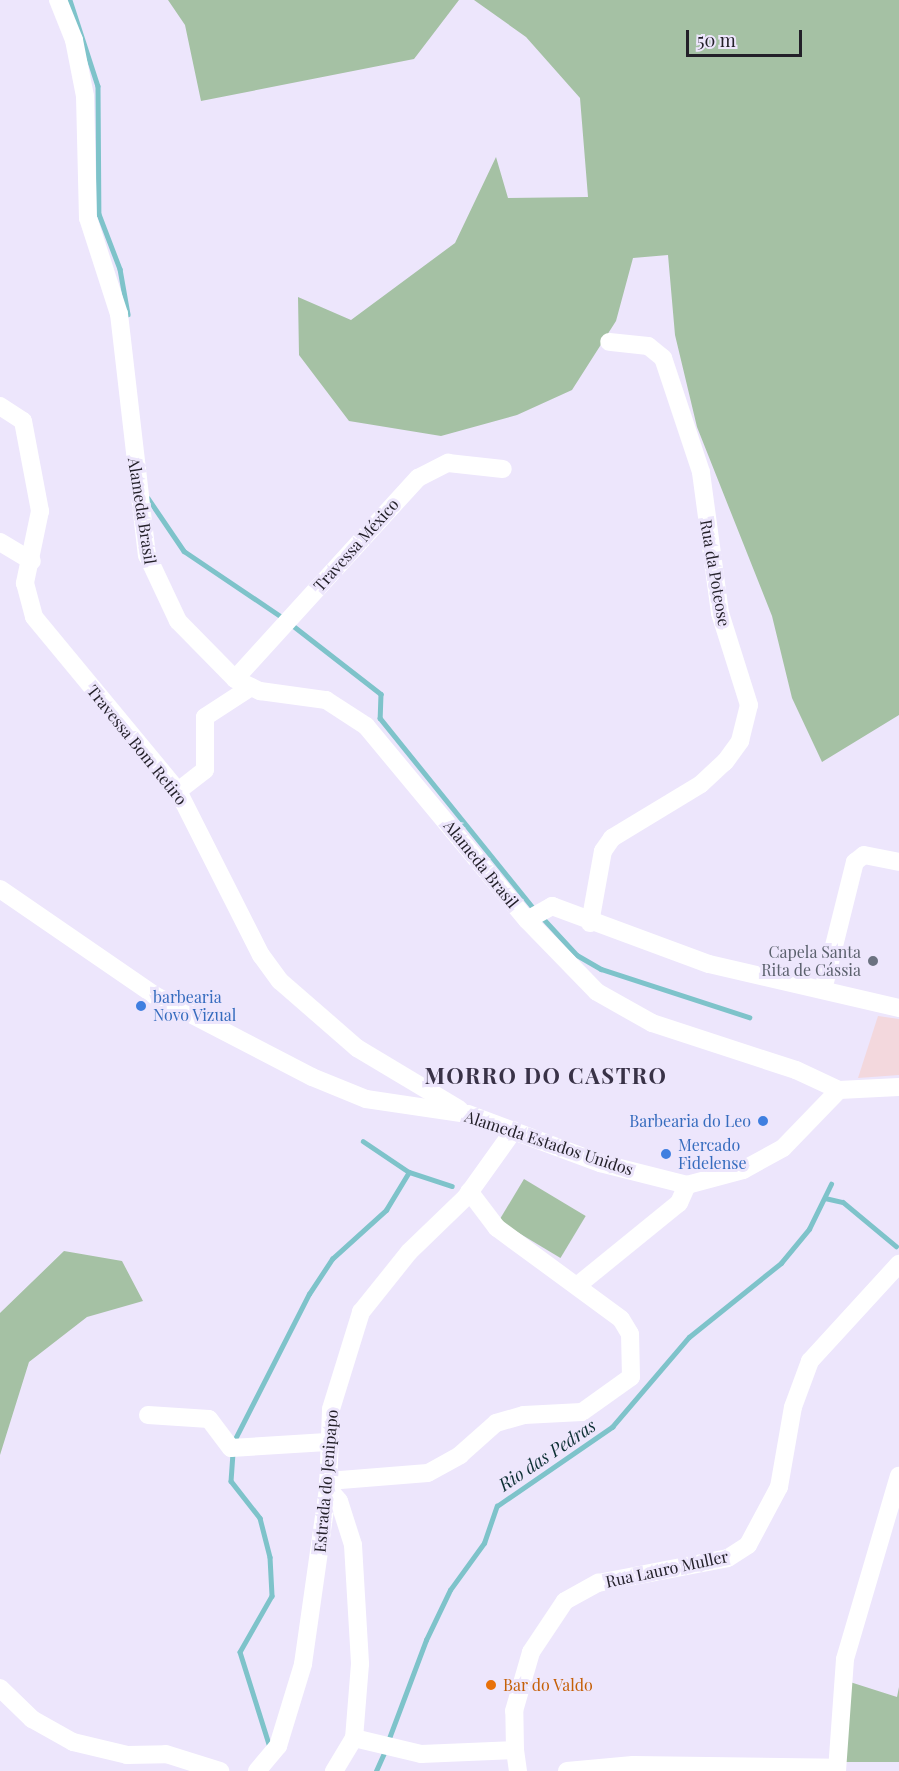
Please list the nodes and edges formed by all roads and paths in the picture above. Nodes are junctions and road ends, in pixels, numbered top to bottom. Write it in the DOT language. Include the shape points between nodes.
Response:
graph roads {
  1 [pos="58,0"];
  2 [pos="609,342"];
  3 [pos="0,406"];
  4 [pos="503,469"];
  5 [pos="0,542"];
  6 [pos="32,561"];
  7 [pos="243,683"];
  8 [pos="178,791"];
  9 [pos="899,862"];
  10 [pos="0,890"];
  11 [pos="527,920"];
  12 [pos="590,923"];
  13 [pos="824,990"];
  14 [pos="899,1008"];
  15 [pos="899,1087"];
  16 [pos="839,1090"];
  17 [pos="468,1114"];
  18 [pos="514,1130"];
  19 [pos="687,1185"];
  20 [pos="469,1191"];
  21 [pos="899,1264"];
  22 [pos="578,1285"];
  23 [pos="148,1415"];
  24 [pos="327,1442"];
  25 [pos="899,1476"];
  26 [pos="328,1484"];
  27 [pos="0,1688"];
  28 [pos="354,1738"];
  29 [pos="515,1750"];
  30 [pos="643,1768"];
  31 [pos="837,1769"];
  32 [pos="220,1771"];
  33 [pos="257,1771"];
  34 [pos="334,1771"];
  35 [pos="518,1771"];
  36 [pos="567,1771"];
  1 -- 7 [label="street, Alameda Brasil" via="74,40 85,96 88,218 119,314 147,555 178,621"];
  2 -- 12 [label="street, Rua da Poteose" via="648,345 663,358 699,464 720,613 749,705 740,741 725,762 701,784 612,838 603,851"];
  3 -- 6 [label="street, Travessa Bom Retiro" via="23,421 40,511"];
  4 -- 7 [label="street, Travessa México" via="448,463 418,478"];
  5 -- 6 [label="street"];
  6 -- 8 [label="street, Travessa Bom Retiro" via="25,595 33,616"];
  7 -- 8 [label="street, Travessa México" via="206,717 205,770"];
  7 -- 11 [label="street, Alameda Brasil" via="326,700 366,726"];
  8 -- 17 [label="street, Travessa Bom Retiro" via="261,955 280,981 371,1058"];
  9 -- 13 [label="street" via="864,855 855,862"];
  10 -- 17 [label="street, Alameda Estados Unidos" via="154,995 312,1077 366,1099"];
  11 -- 12 [label="street, Alameda Brasil" via="552,906"];
  11 -- 16 [label="street, Alameda Brasil" via="576,975 622,1008 690,1038 796,1070"];
  12 -- 13 [label="street, Alameda Brasil" via="709,964"];
  13 -- 14 [label="street, Alameda Brasil"];
  15 -- 16 [label="street, Alameda Brasil"];
  16 -- 19 [label="street, Alameda Estados Unidos" via="783,1148 743,1170"];
  17 -- 18 [label="street, Alameda Estados Unidos"];
  18 -- 19 [label="street, Alameda Estados Unidos" via="600,1163"];
  18 -- 20 [label="street, Estrada do Jenipapo"];
  19 -- 22 [label="street" via="679,1203"];
  20 -- 22 [label="street" via="497,1228"];
  20 -- 24 [label="street, Estrada do Jenipapo" via="362,1312 339,1375"];
  21 -- 29 [label="street, Rua Lauro Muller" via="810,1361 793,1407 779,1487 748,1545 728,1558 598,1583 565,1601 531,1652 514,1711"];
  22 -- 26 [label="street" via="626,1326 633,1370 627,1383 576,1414 537,1413 496,1423 460,1455 428,1473"];
  23 -- 24 [label="street" via="209,1419 231,1448"];
  24 -- 26 [label="street, Estrada do Jenipapo"];
  25 -- 31 [label="street" via="845,1659"];
  26 -- 28 [label="street" via="347,1522 357,1574 360,1665"];
  26 -- 33 [label="street, Estrada do Jenipapo" via="303,1664 278,1746"];
  27 -- 32 [label="street" via="32,1719 73,1742 127,1755 166,1754"];
  28 -- 29 [label="street" via="421,1754"];
  28 -- 34 [label="street"];
  29 -- 35 [label="street, Rua Lauro Muller"];
  30 -- 31 [label="street"];
  30 -- 36 [label="street"];
}
